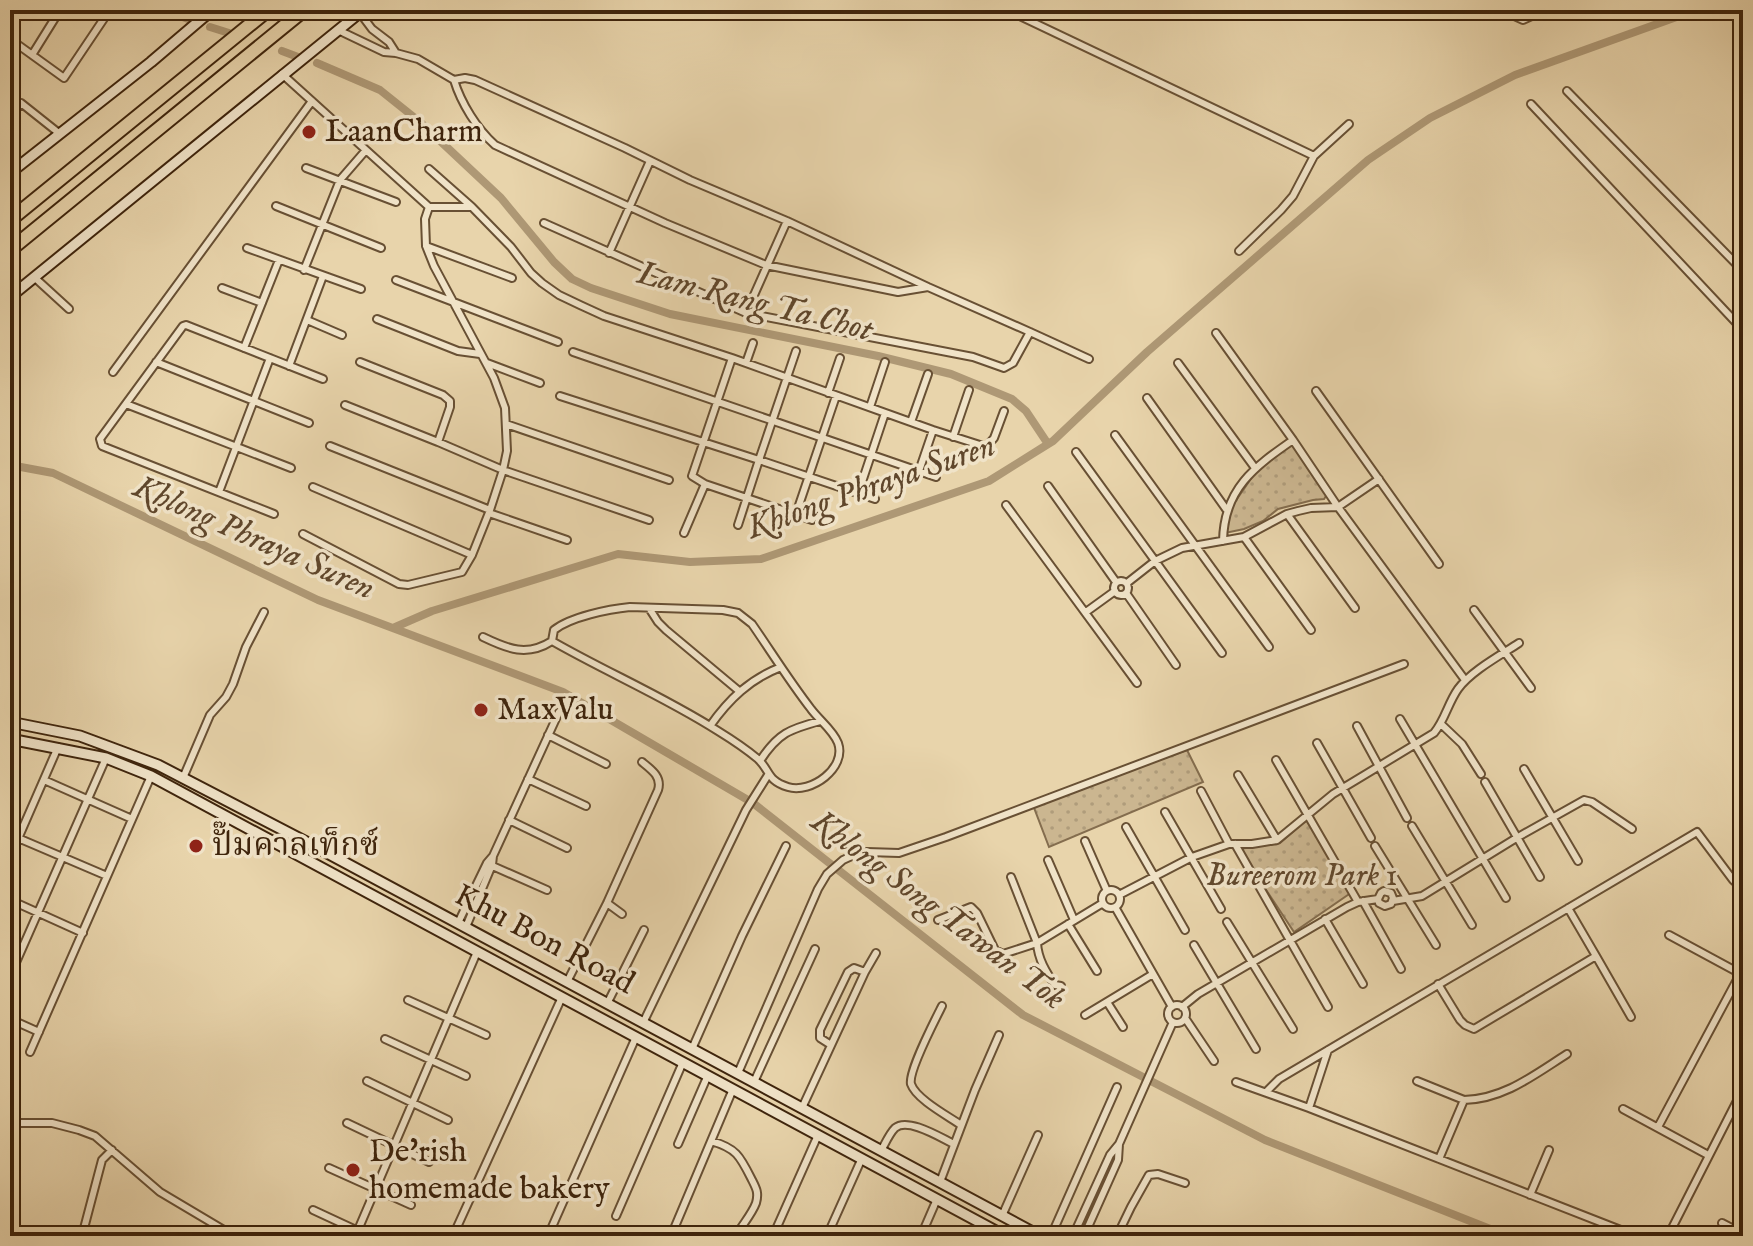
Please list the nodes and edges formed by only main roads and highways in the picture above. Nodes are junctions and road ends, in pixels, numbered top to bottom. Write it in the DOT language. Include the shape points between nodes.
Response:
graph roads {
  1 [pos="212,10"];
  2 [pos="268,10"];
  3 [pos="304,10"];
  4 [pos="362,11"];
  5 [pos="10,173"];
  6 [pos="10,220"];
  7 [pos="10,250"];
  8 [pos="10,297"];
  9 [pos="10,722"];
  10 [pos="10,739"];
  11 [pos="269,823"];
  12 [pos="263,835"];
  13 [pos="985,1231"];
  14 [pos="1000,1235"];
  15 [pos="1040,1236"];
  1 -- 5 [label="main road"];
  2 -- 6 [label="highway"];
  3 -- 7 [label="highway"];
  4 -- 8 [label="main road"];
  9 -- 11 [label="main road, Khu Bon Road" via="80,736 158,765"];
  10 -- 12 [label="main road, Khu Bon Road" via="106,758"];
  11 -- 12 [label="main road"];
  11 -- 15 [label="main road, Khu Bon Road"];
  12 -- 13 [label="main road, Khu Bon Road" via="937,1199"];
  13 -- 14 [label="main road, Khu Bon Road"];
}
